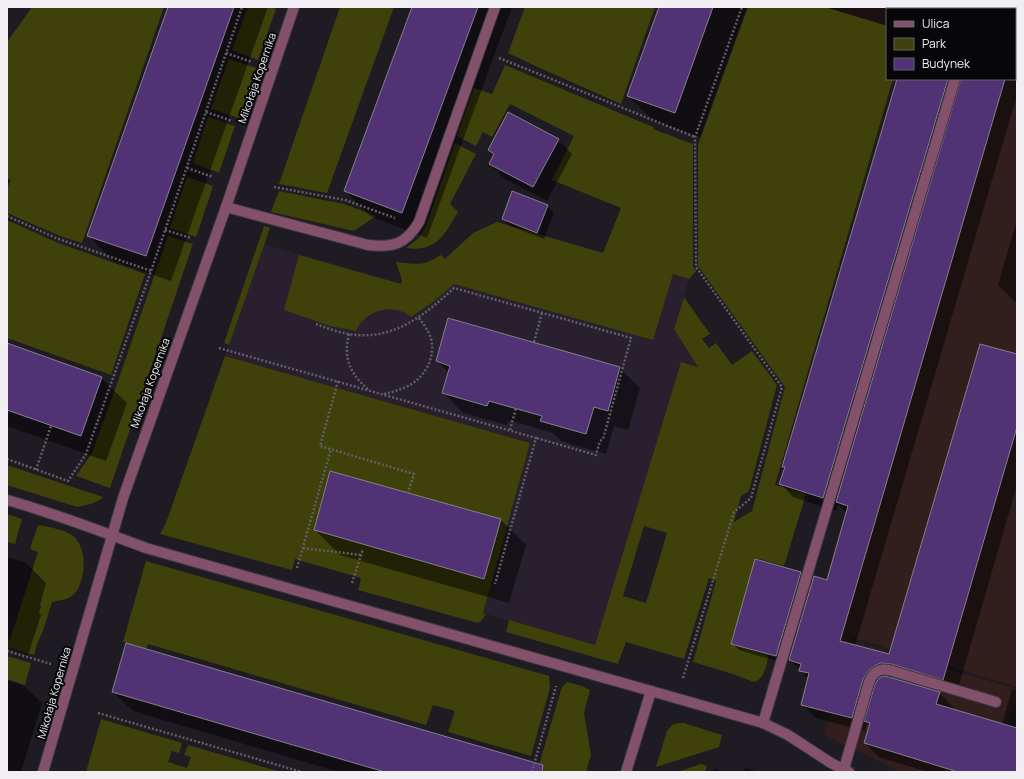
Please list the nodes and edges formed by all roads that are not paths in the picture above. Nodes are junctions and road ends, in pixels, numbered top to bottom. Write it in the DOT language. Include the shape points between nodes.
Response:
graph roads {
  1 [pos="294,7"];
  2 [pos="495,7"];
  3 [pos="955,80"];
  4 [pos="226,206"];
  5 [pos="7,500"];
  6 [pos="112,536"];
  7 [pos="651,691"];
  8 [pos="996,702"];
  9 [pos="763,723"];
  10 [pos="847,771"];
  11 [pos="43,772"];
  12 [pos="626,772"];
  1 -- 4 [label="street, Mikołaja Kopernika"];
  2 -- 4 [label="street" via="423,212 417,226 408,237 398,244 386,246 358,243"];
  3 -- 9 [label="street"];
  4 -- 6 [label="street, Mikołaja Kopernika" via="123,498"];
  5 -- 6 [label="street"];
  6 -- 7 [label="street" via="146,548"];
  6 -- 11 [label="street, Mikołaja Kopernika"];
  7 -- 9 [label="street"];
  7 -- 12 [label="street"];
  8 -- 10 [label="street" via="888,670 879,670 873,674 869,682"];
  9 -- 10 [label="street"];
}
